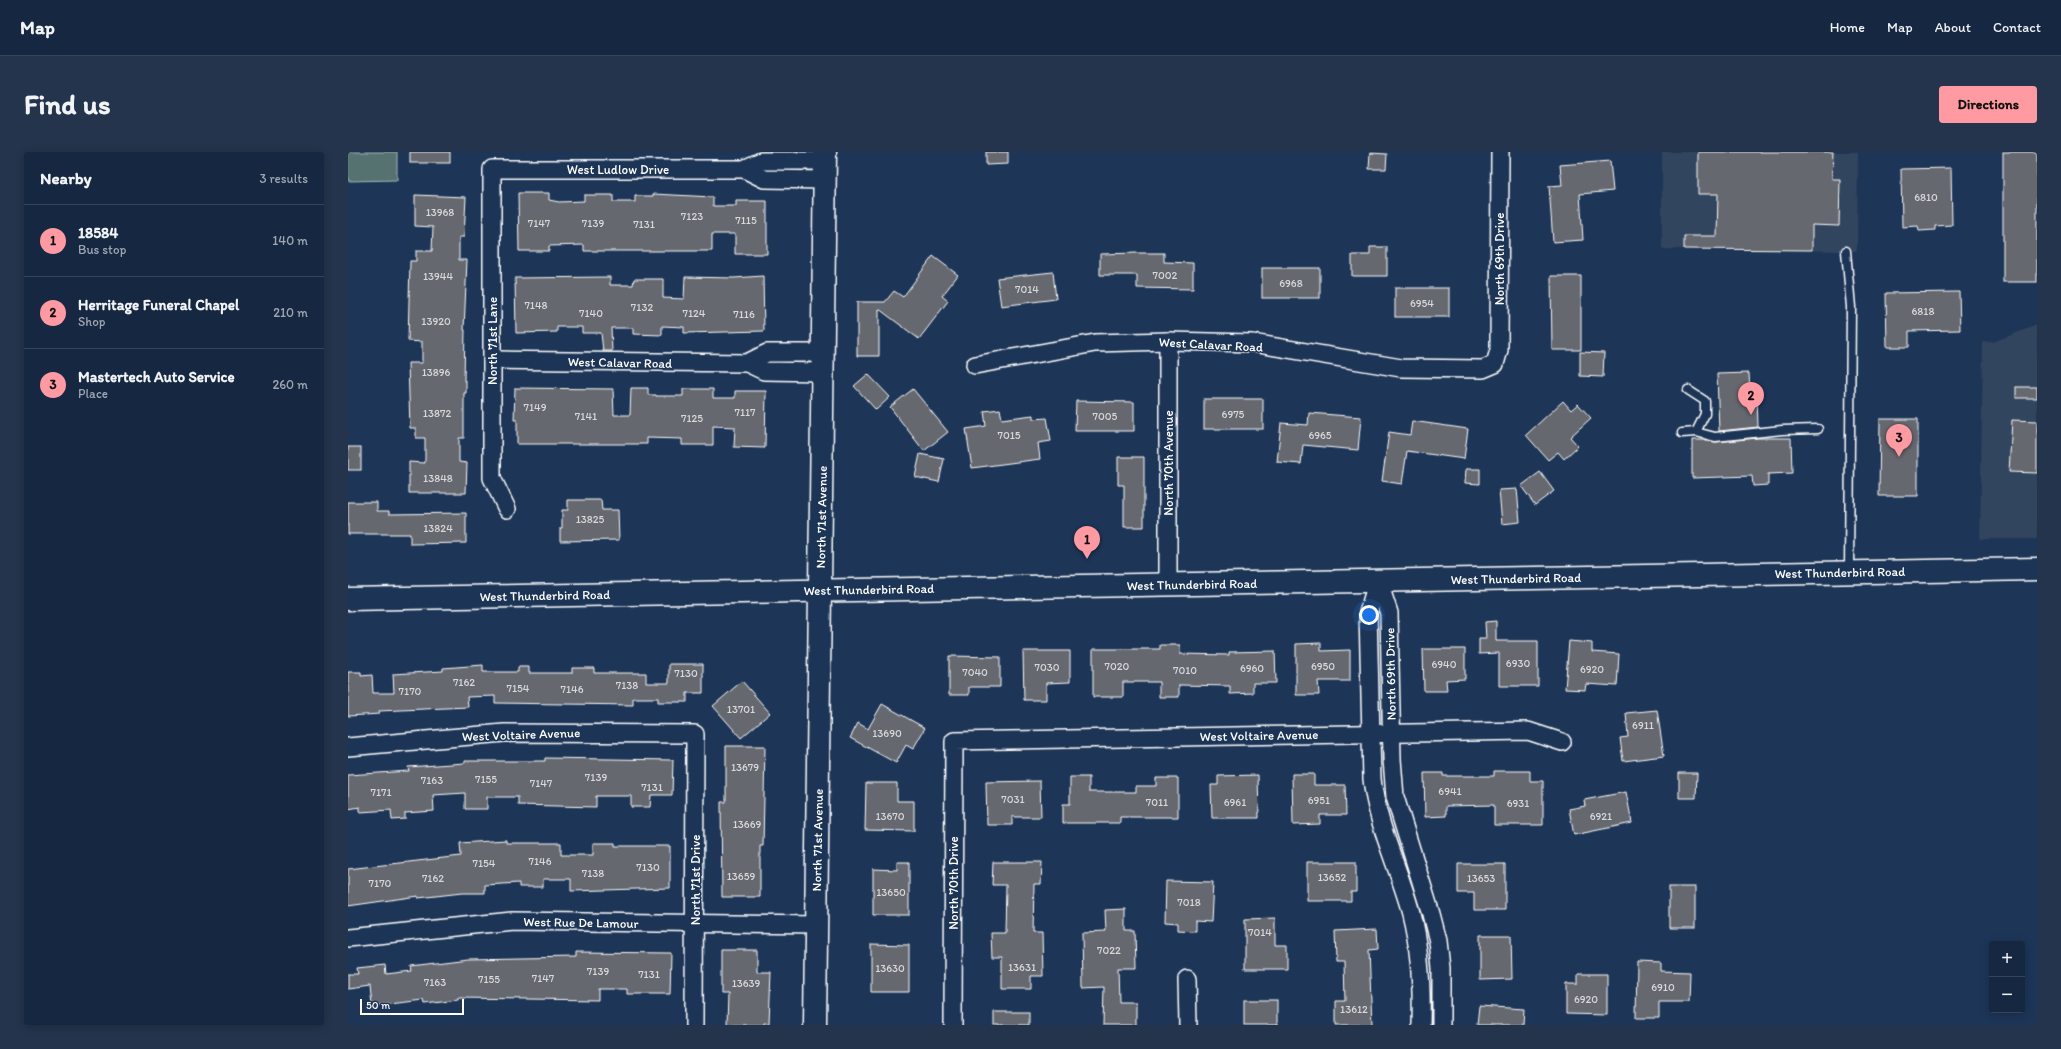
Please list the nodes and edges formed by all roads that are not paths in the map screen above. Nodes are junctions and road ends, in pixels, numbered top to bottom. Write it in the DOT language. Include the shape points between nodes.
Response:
graph roads {
  1 [pos="1500,152"];
  2 [pos="782,160"];
  3 [pos="825,164"];
  4 [pos="492,169"];
  5 [pos="744,169"];
  6 [pos="782,180"];
  7 [pos="1846,251"];
  8 [pos="1168,341"];
  9 [pos="779,353"];
  10 [pos="492,360"];
  11 [pos="822,362"];
  12 [pos="747,363"];
  13 [pos="1495,364"];
  14 [pos="975,365"];
  15 [pos="780,372"];
  16 [pos="1688,390"];
  17 [pos="1818,429"];
  18 [pos="1696,432"];
  19 [pos="1682,433"];
  20 [pos="507,509"];
  21 [pos="2037,569"];
  22 [pos="1849,572"];
  23 [pos="1378,580"];
  24 [pos="1168,584"];
  25 [pos="820,590"];
  26 [pos="348,599"];
  27 [pos="1372,733"];
  28 [pos="1391,733"];
  29 [pos="695,734"];
  30 [pos="954,741"];
  31 [pos="1562,742"];
  32 [pos="348,748"];
  33 [pos="1432,916"];
  34 [pos="1412,922"];
  35 [pos="694,923"];
  36 [pos="816,925"];
  37 [pos="348,938"];
  38 [pos="1187,979"];
  39 [pos="694,1025"];
  40 [pos="815,1025"];
  41 [pos="953,1025"];
  42 [pos="1188,1025"];
  43 [pos="1421,1025"];
  44 [pos="1441,1025"];
  1 -- 13 [label="street, North 69th Drive" via="1499,350"];
  2 -- 3 [label="street, West Ludlow Drive"];
  2 -- 5 [label="street, West Ludlow Drive" via="761,161"];
  2 -- 6 [label="street"];
  3 -- 6 [label="street, West Ludlow Drive"];
  3 -- 11 [label="main road, North 71st Avenue"];
  4 -- 5 [label="street, West Ludlow Drive"];
  4 -- 10 [label="street, North 71st Lane"];
  5 -- 6 [label="street, West Ludlow Drive" via="764,179"];
  7 -- 22 [label="lane" via="1851,315"];
  8 -- 13 [label="street, West Calavar Road" via="1252,343 1400,368 1484,369"];
  8 -- 14 [label="street, West Calavar Road" via="1094,343"];
  8 -- 24 [label="street, North 70th Avenue"];
  9 -- 11 [label="street, West Calavar Road"];
  9 -- 12 [label="street, West Calavar Road" via="767,353"];
  9 -- 15 [label="street"];
  10 -- 12 [label="street, West Calavar Road"];
  10 -- 20 [label="street, North 71st Lane" via="492,478"];
  11 -- 15 [label="street, West Calavar Road"];
  11 -- 25 [label="main road, North 71st Avenue"];
  12 -- 15 [label="street, West Calavar Road" via="764,371"];
  16 -- 18 [label="lane" via="1705,401 1705,414"];
  17 -- 18 [label="lane" via="1715,436"];
  18 -- 19 [label="lane"];
  21 -- 22 [label="main road, West Thunderbird Road"];
  22 -- 23 [label="main road, West Thunderbird Road"];
  23 -- 24 [label="main road, West Thunderbird Road"];
  23 -- 27 [label="street, North 69th Drive" via="1368,613"];
  23 -- 28 [label="street, North 69th Drive" via="1388,614"];
  24 -- 25 [label="main road, West Thunderbird Road"];
  25 -- 26 [label="main road, West Thunderbird Road"];
  25 -- 36 [label="main road, North 71st Avenue"];
  27 -- 28 [label="street, West Voltaire Avenue"];
  27 -- 30 [label="street, West Voltaire Avenue"];
  27 -- 34 [label="street, North 69th Drive" via="1372,779 1375,800"];
  28 -- 31 [label="street, West Voltaire Avenue" via="1528,731"];
  28 -- 33 [label="street, North 69th Drive" via="1395,797"];
  29 -- 32 [label="street, West Voltaire Avenue" via="504,732"];
  29 -- 35 [label="street, North 71st Drive"];
  30 -- 41 [label="street, North 70th Drive"];
  33 -- 34 [label="street"];
  33 -- 44 [label="street, North 69th Drive" via="1441,968"];
  34 -- 43 [label="street, North 69th Drive" via="1421,983"];
  35 -- 36 [label="street, West Rue De Lamour"];
  35 -- 37 [label="street, West Rue De Lamour" via="512,921"];
  35 -- 39 [label="street, North 71st Drive"];
  36 -- 40 [label="main road, North 71st Avenue"];
  38 -- 42 [label="street"];
}
